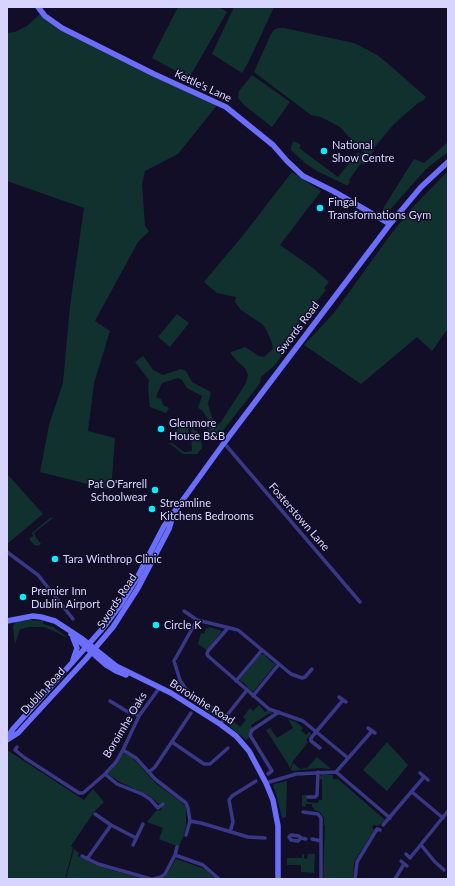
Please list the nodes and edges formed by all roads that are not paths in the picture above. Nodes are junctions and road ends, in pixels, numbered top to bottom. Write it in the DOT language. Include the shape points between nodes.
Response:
graph roads {
  1 [pos="38,7"];
  2 [pos="448,162"];
  3 [pos="390,224"];
  4 [pos="224,443"];
  5 [pos="174,513"];
  6 [pos="7,552"];
  7 [pos="360,602"];
  8 [pos="184,611"];
  9 [pos="73,619"];
  10 [pos="197,620"];
  11 [pos="7,621"];
  12 [pos="63,625"];
  13 [pos="228,628"];
  14 [pos="70,634"];
  15 [pos="88,646"];
  16 [pos="262,650"];
  17 [pos="93,651"];
  18 [pos="279,664"];
  19 [pos="69,667"];
  20 [pos="312,669"];
  21 [pos="236,681"];
  22 [pos="160,687"];
  23 [pos="247,690"];
  24 [pos="253,696"];
  25 [pos="194,698"];
  26 [pos="343,700"];
  27 [pos="110,701"];
  28 [pos="136,703"];
  29 [pos="131,711"];
  30 [pos="279,712"];
  31 [pos="191,713"];
  32 [pos="139,716"];
  33 [pos="220,724"];
  34 [pos="316,731"];
  35 [pos="371,731"];
  36 [pos="7,739"];
  37 [pos="172,742"];
  38 [pos="16,747"];
  39 [pos="228,748"];
  40 [pos="320,748"];
  41 [pos="123,750"];
  42 [pos="348,758"];
  43 [pos="148,772"];
  44 [pos="318,772"];
  45 [pos="336,772"];
  46 [pos="420,773"];
  47 [pos="105,774"];
  48 [pos="268,774"];
  49 [pos="424,777"];
  50 [pos="428,780"];
  51 [pos="256,781"];
  52 [pos="266,783"];
  53 [pos="412,792"];
  54 [pos="308,797"];
  55 [pos="162,804"];
  56 [pos="448,811"];
  57 [pos="303,812"];
  58 [pos="95,814"];
  59 [pos="390,818"];
  60 [pos="443,818"];
  61 [pos="190,820"];
  62 [pos="143,824"];
  63 [pos="111,825"];
  64 [pos="383,825"];
  65 [pos="377,828"];
  66 [pos="230,832"];
  67 [pos="186,835"];
  68 [pos="136,838"];
  69 [pos="265,838"];
  70 [pos="301,838"];
  71 [pos="306,839"];
  72 [pos="312,839"];
  73 [pos="321,841"];
  74 [pos="133,845"];
  75 [pos="421,845"];
  76 [pos="178,847"];
  77 [pos="406,854"];
  78 [pos="175,855"];
  79 [pos="82,856"];
  80 [pos="87,859"];
  81 [pos="404,864"];
  82 [pos="444,870"];
  83 [pos="152,879"];
  84 [pos="219,879"];
  85 [pos="278,879"];
  86 [pos="321,879"];
  87 [pos="355,879"];
  88 [pos="395,879"];
  1 -- 3 [label="main road, Kettle's Lane" via="45,16 62,28 232,111 273,145 303,176"];
  2 -- 3 [label="main road, Swords Road" via="421,187"];
  3 -- 4 [label="main road, Swords Road"];
  4 -- 5 [label="main road, Swords Road"];
  4 -- 7 [label="street, Fosterstown Lane"];
  5 -- 15 [label="main road, Swords Road" via="164,526 121,604"];
  5 -- 17 [label="main road, Swords Road" via="169,529 131,600"];
  6 -- 9 [label="street" via="38,575"];
  8 -- 10 [label="street"];
  10 -- 13 [label="street"];
  10 -- 25 [label="street" via="174,661 180,680"];
  11 -- 12 [label="main road" via="37,616 52,619"];
  12 -- 14 [label="main road"];
  12 -- 15 [label="main road"];
  13 -- 16 [label="street" via="238,630"];
  13 -- 21 [label="street" via="207,654"];
  14 -- 15 [label="main road"];
  14 -- 19 [label="main road" via="77,648"];
  15 -- 17 [label="main road, Boroimhe Road"];
  15 -- 19 [label="main road, Dublin Road"];
  16 -- 18 [label="street"];
  16 -- 21 [label="street"];
  17 -- 22 [label="main road, Boroimhe Road" via="116,671"];
  17 -- 36 [label="main road, Dublin Road" via="18,733"];
  18 -- 20 [label="street" via="291,674 302,678"];
  18 -- 24 [label="street"];
  19 -- 36 [label="main road, Dublin Road"];
  21 -- 23 [label="street"];
  22 -- 32 [label="street, Boroimhe Oaks"];
  22 -- 33 [label="main road, Boroimhe Road"];
  23 -- 24 [label="street"];
  23 -- 33 [label="street"];
  24 -- 30 [label="street" via="269,709"];
  26 -- 34 [label="street"];
  27 -- 29 [label="street" via="128,712"];
  28 -- 29 [label="street"];
  29 -- 32 [label="street"];
  30 -- 34 [label="street" via="303,720"];
  30 -- 48 [label="street" via="252,730 250,735 272,771"];
  31 -- 37 [label="street"];
  32 -- 41 [label="street, Boroimhe Oaks"];
  33 -- 52 [label="main road, Boroimhe Road" via="246,747"];
  34 -- 40 [label="street" via="311,740"];
  34 -- 42 [label="street"];
  35 -- 42 [label="street"];
  37 -- 39 [label="street" via="204,764 210,764"];
  37 -- 43 [label="street" via="155,767"];
  38 -- 47 [label="street, Boroimhe Oaks" via="15,750 25,758 79,793 83,793"];
  41 -- 43 [label="street" via="136,758"];
  41 -- 47 [label="street, Boroimhe Oaks"];
  42 -- 45 [label="street"];
  43 -- 61 [label="street" via="186,803"];
  44 -- 45 [label="street"];
  44 -- 52 [label="street" via="296,774"];
  44 -- 54 [label="street" via="317,796"];
  45 -- 59 [label="street"];
  46 -- 49 [label="street"];
  47 -- 55 [label="street" via="117,784 150,799 158,808"];
  49 -- 50 [label="street"];
  49 -- 53 [label="street"];
  51 -- 66 [label="street" via="229,800 234,822"];
  52 -- 85 [label="main road, Boroimhe Road" via="276,814"];
  53 -- 59 [label="street"];
  53 -- 60 [label="street"];
  56 -- 60 [label="street"];
  57 -- 73 [label="street" via="318,814 321,818"];
  58 -- 63 [label="street"];
  59 -- 64 [label="street"];
  60 -- 75 [label="street"];
  61 -- 66 [label="street"];
  61 -- 67 [label="street"];
  62 -- 68 [label="street"];
  63 -- 68 [label="street"];
  63 -- 80 [label="street"];
  65 -- 87 [label="street" via="357,862"];
  66 -- 69 [label="street"];
  68 -- 74 [label="street"];
  70 -- 71 [label="street"];
  72 -- 73 [label="street"];
  73 -- 86 [label="street"];
  75 -- 77 [label="street" via="410,858"];
  75 -- 82 [label="street"];
  76 -- 78 [label="street"];
  78 -- 83 [label="street" via="165,874"];
  78 -- 84 [label="street" via="203,865"];
  79 -- 80 [label="street"];
  80 -- 83 [label="street"];
  81 -- 88 [label="street"];
}
